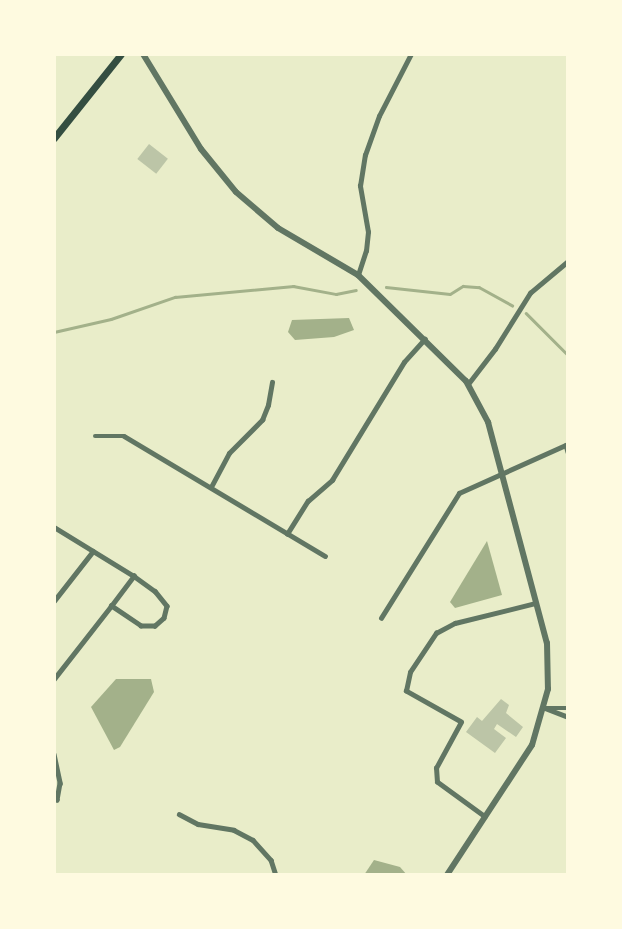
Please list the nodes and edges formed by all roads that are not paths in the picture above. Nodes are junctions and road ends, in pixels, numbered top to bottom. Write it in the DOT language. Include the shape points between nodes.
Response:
graph roads {
  1 [pos="121,54"];
  2 [pos="143,54"];
  3 [pos="411,54"];
  4 [pos="54,138"];
  5 [pos="567,262"];
  6 [pos="358,275"];
  7 [pos="425,338"];
  8 [pos="272,382"];
  9 [pos="468,384"];
  10 [pos="95,436"];
  11 [pos="567,444"];
  12 [pos="568,452"];
  13 [pos="503,475"];
  14 [pos="211,487"];
  15 [pos="54,527"];
  16 [pos="288,534"];
  17 [pos="93,551"];
  18 [pos="325,556"];
  19 [pos="134,576"];
  20 [pos="54,601"];
  21 [pos="536,603"];
  22 [pos="111,606"];
  23 [pos="381,618"];
  24 [pos="54,679"];
  25 [pos="545,708"];
  26 [pos="568,708"];
  27 [pos="568,717"];
  28 [pos="54,754"];
  29 [pos="55,801"];
  30 [pos="179,814"];
  31 [pos="486,817"];
  32 [pos="276,875"];
  33 [pos="447,875"];
  1 -- 4 [label="main road"];
  2 -- 6 [label="street" via="201,149 236,192 278,228"];
  3 -- 6 [label="street" via="365,155 360,186 368,232"];
  5 -- 9 [label="street" via="530,293"];
  6 -- 7 [label="street"];
  7 -- 9 [label="street"];
  7 -- 16 [label="street" via="404,362 332,480 308,501"];
  8 -- 14 [label="street" via="262,420 229,453"];
  9 -- 13 [label="street" via="488,422"];
  10 -- 14 [label="street" via="124,436"];
  11 -- 12 [label="street"];
  11 -- 13 [label="street"];
  13 -- 21 [label="street"];
  13 -- 23 [label="street" via="472,485 456,496"];
  14 -- 16 [label="street"];
  15 -- 17 [label="street"];
  16 -- 18 [label="street"];
  17 -- 19 [label="street"];
  17 -- 20 [label="street"];
  19 -- 22 [label="street"];
  19 -- 22 [label="street" via="167,606 164,618 155,626 141,626"];
  21 -- 25 [label="street" via="549,656"];
  21 -- 31 [label="street" via="455,622 436,633 410,672 406,691 461,722 436,768 437,782"];
  22 -- 24 [label="street"];
  25 -- 26 [label="street"];
  25 -- 27 [label="street"];
  25 -- 31 [label="street" via="532,746"];
  28 -- 29 [label="street" via="60,783"];
  30 -- 32 [label="street" via="198,824 234,830 253,841 271,860"];
  31 -- 33 [label="street"];
}
